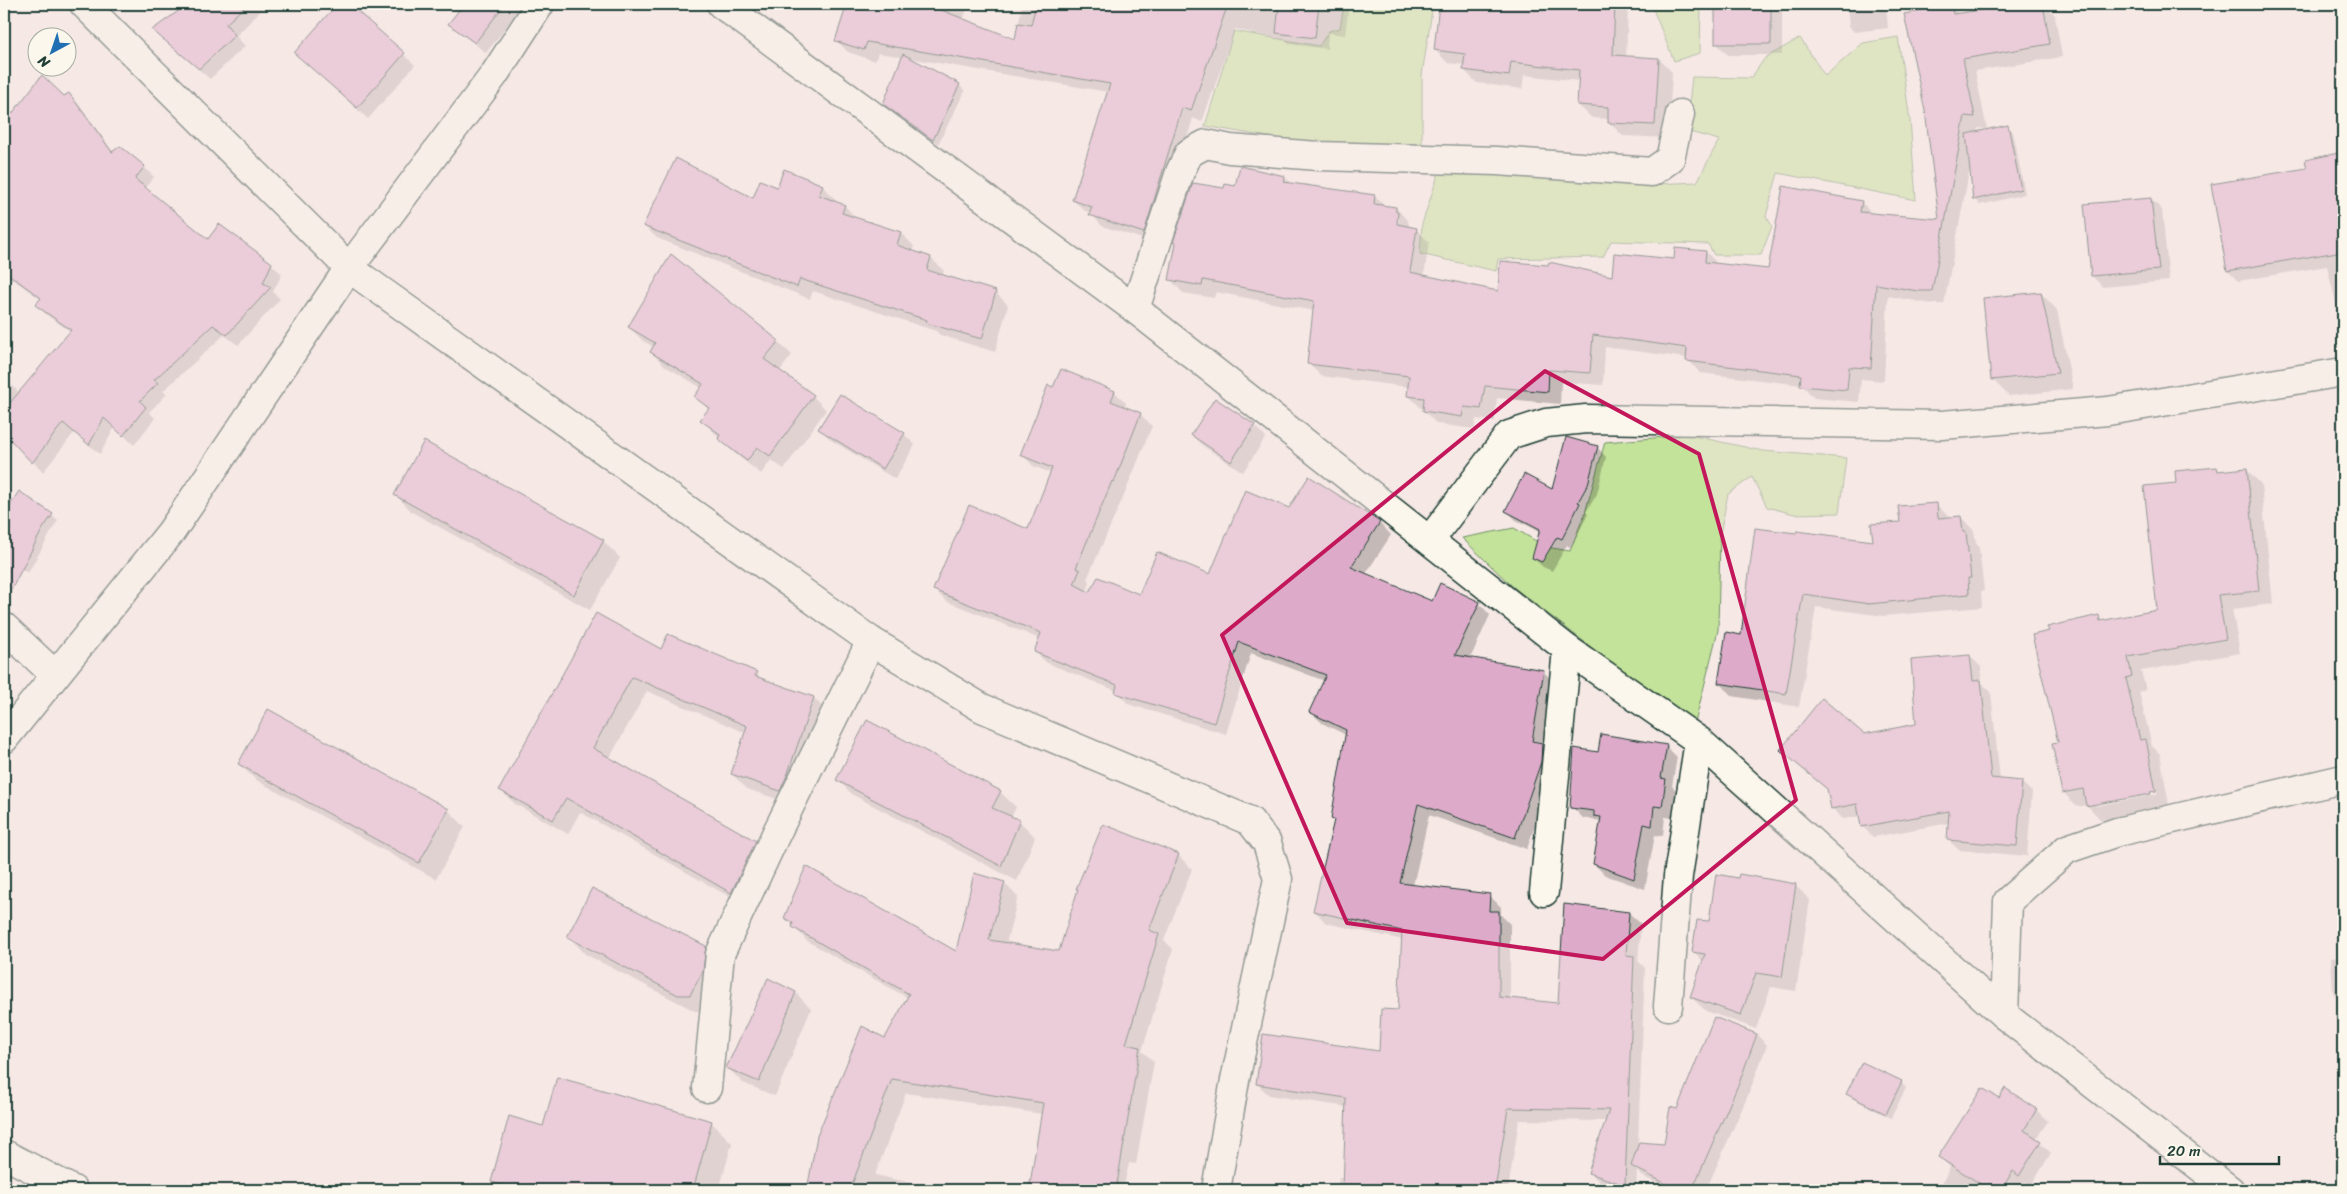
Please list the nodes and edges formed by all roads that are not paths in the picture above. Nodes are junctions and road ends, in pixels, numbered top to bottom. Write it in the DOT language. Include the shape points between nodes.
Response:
graph roads {
  1 [pos="84,4"];
  2 [pos="540,4"];
  3 [pos="721,4"];
  4 [pos="1680,114"];
  5 [pos="349,268"];
  6 [pos="1136,309"];
  7 [pos="2343,372"];
  8 [pos="1430,540"];
  9 [pos="4,627"];
  10 [pos="871,642"];
  11 [pos="1567,648"];
  12 [pos="55,675"];
  13 [pos="4,739"];
  14 [pos="1699,740"];
  15 [pos="2343,779"];
  16 [pos="1544,892"];
  17 [pos="1668,1006"];
  18 [pos="2004,1015"];
  19 [pos="707,1088"];
  20 [pos="4,1154"];
  21 [pos="73,1190"];
  22 [pos="1216,1190"];
  23 [pos="2230,1190"];
  1 -- 5 [label="street"];
  2 -- 5 [label="street" via="494,75"];
  3 -- 6 [label="street"];
  4 -- 6 [label="street" via="1670,159 1652,172 1497,161 1318,156 1206,144 1189,153 1180,172"];
  5 -- 10 [label="street"];
  5 -- 12 [label="street" via="171,532"];
  6 -- 8 [label="street"];
  7 -- 8 [label="street" via="2108,411 1942,426 1586,419 1546,423 1509,435"];
  8 -- 11 [label="street"];
  9 -- 12 [label="street"];
  10 -- 19 [label="street" via="776,832 720,954"];
  10 -- 22 [label="street" via="982,708 1250,821 1267,843 1278,879 1235,1080"];
  11 -- 14 [label="street"];
  11 -- 16 [label="street"];
  12 -- 13 [label="street"];
  14 -- 17 [label="street" via="1678,876"];
  14 -- 18 [label="street"];
  15 -- 18 [label="street" via="2117,832 2066,849 2008,901"];
  18 -- 23 [label="street"];
  20 -- 21 [label="street"];
}
